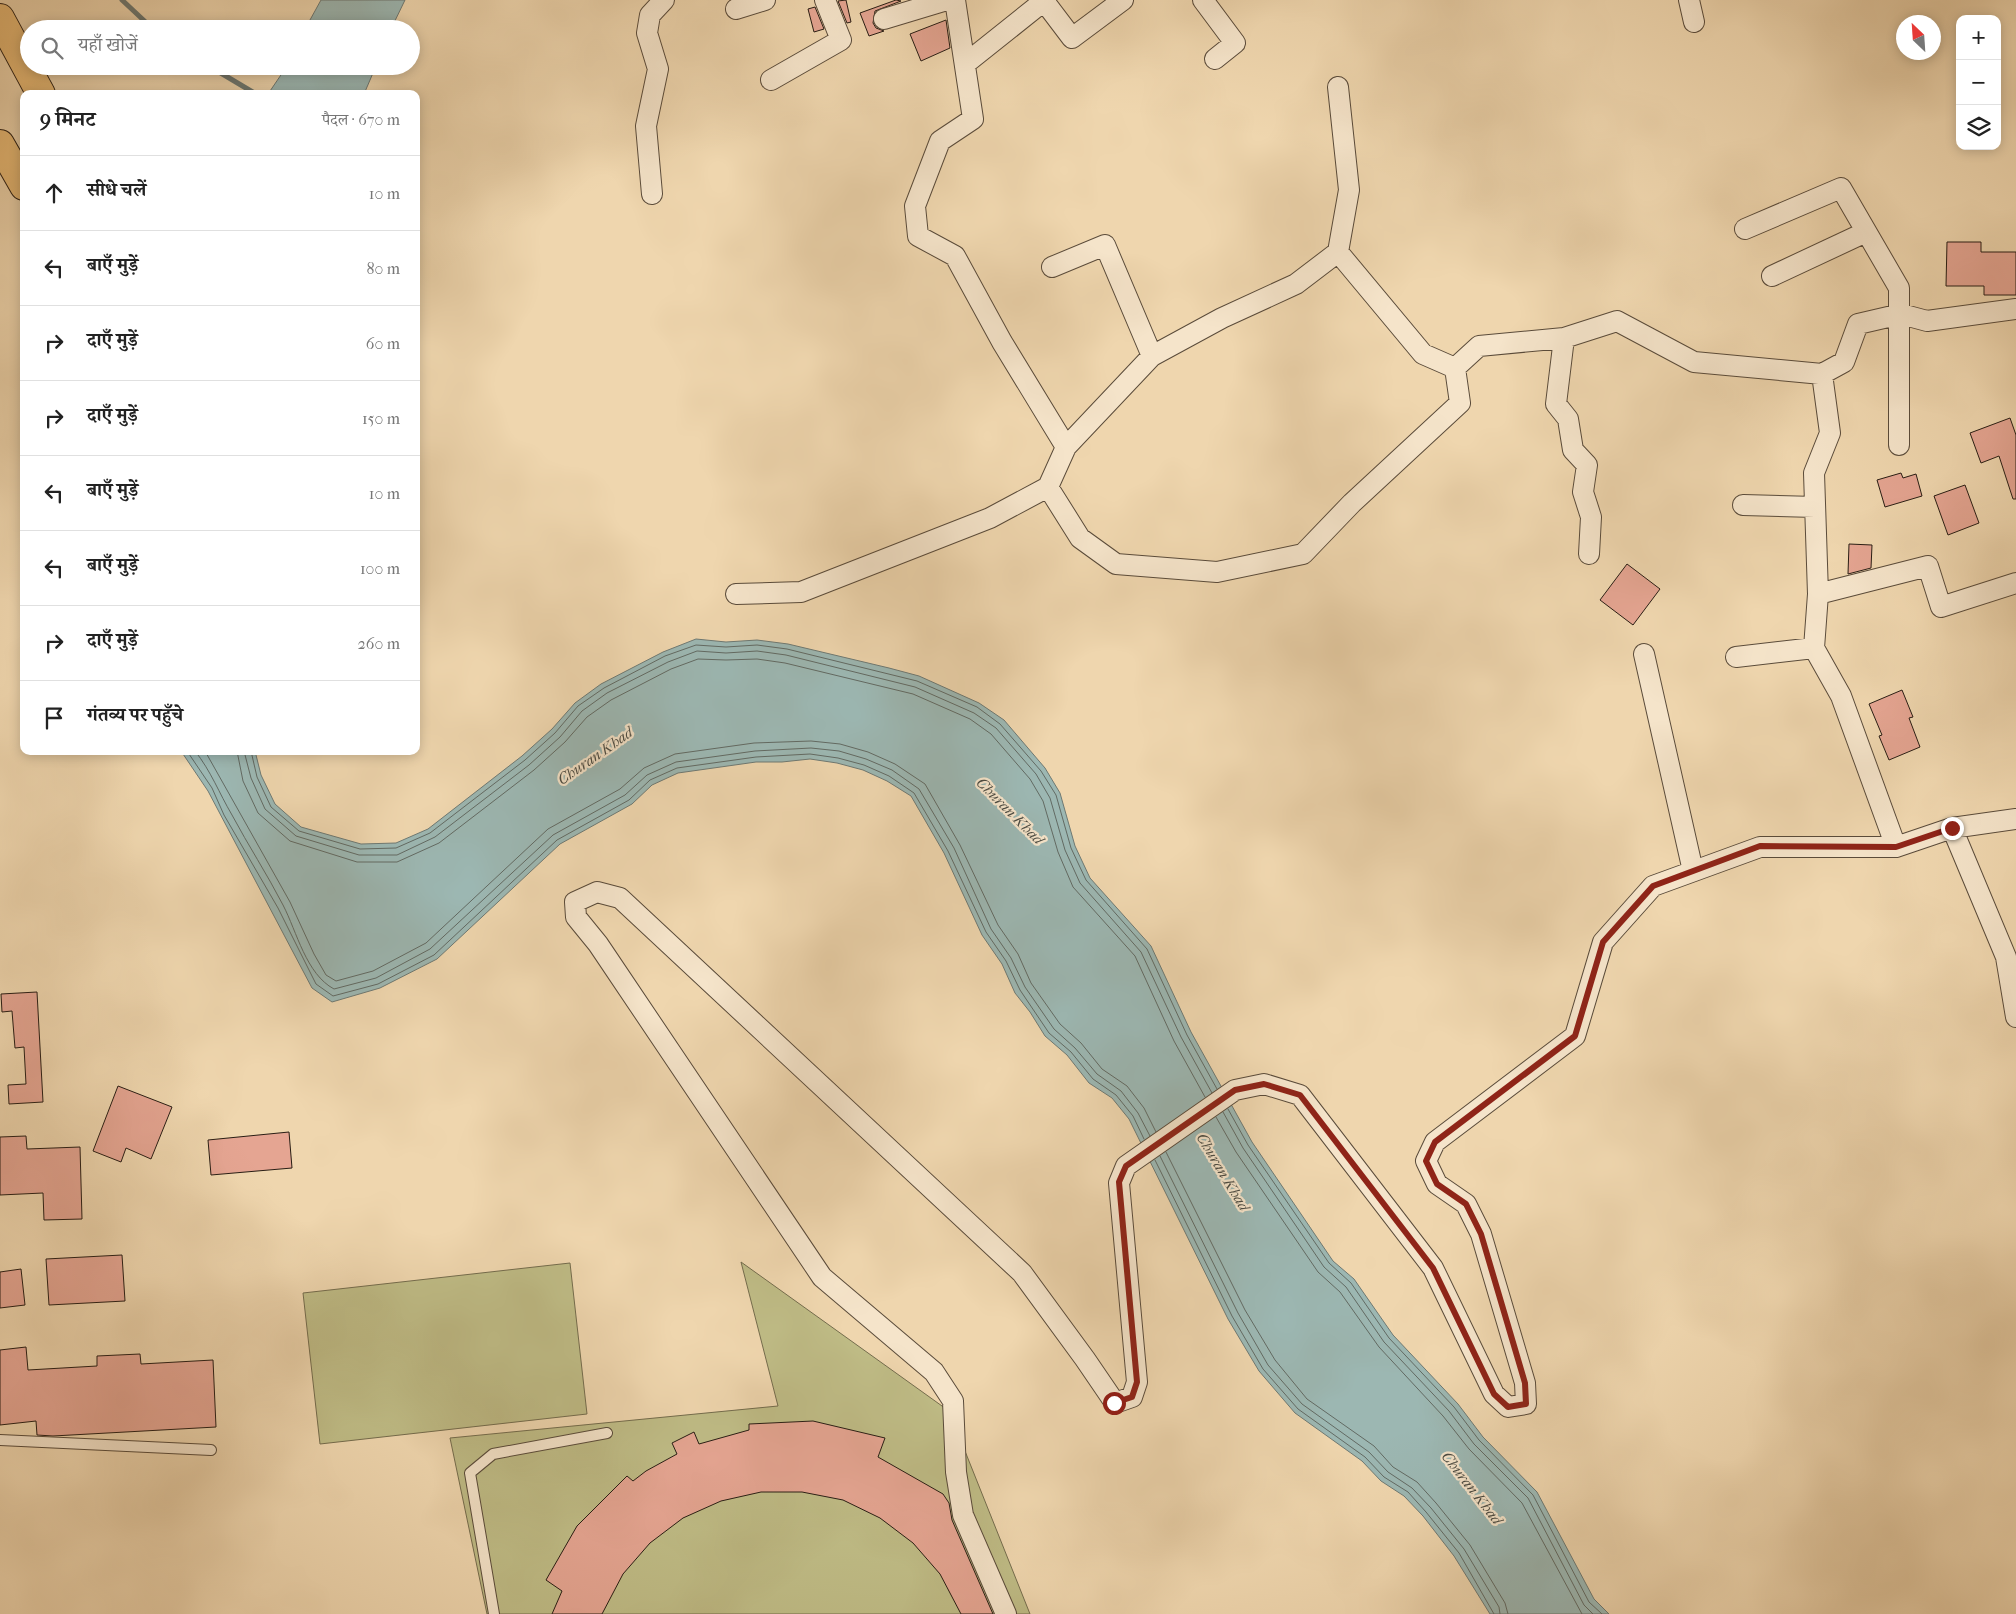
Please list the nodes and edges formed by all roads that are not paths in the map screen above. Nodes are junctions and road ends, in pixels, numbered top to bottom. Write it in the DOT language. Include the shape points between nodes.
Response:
graph roads {
  1 [pos="664,0"];
  2 [pos="765,0"];
  3 [pos="825,0"];
  4 [pos="947,0"];
  5 [pos="955,0"];
  6 [pos="1123,0"];
  7 [pos="1203,0"];
  8 [pos="1689,0"];
  9 [pos="736,9"];
  10 [pos="0,18"];
  11 [pos="884,19"];
  12 [pos="1694,22"];
  13 [pos="20,55"];
  14 [pos="1215,59"];
  15 [pos="965,64"];
  16 [pos="31,75"];
  17 [pos="771,80"];
  18 [pos="1338,87"];
  19 [pos="39,90"];
  20 [pos="0,144"];
  21 [pos="20,179"];
  22 [pos="652,194"];
  23 [pos="1745,229"];
  24 [pos="1866,232"];
  25 [pos="1338,252"];
  26 [pos="1052,267"];
  27 [pos="1772,276"];
  28 [pos="2016,309"];
  29 [pos="1900,314"];
  30 [pos="1564,338"];
  31 [pos="1152,356"];
  32 [pos="1455,368"];
  33 [pos="1822,374"];
  34 [pos="1899,445"];
  35 [pos="1066,447"];
  36 [pos="1048,487"];
  37 [pos="1743,505"];
  38 [pos="1815,508"];
  39 [pos="1589,554"];
  40 [pos="2016,583"];
  41 [pos="736,594"];
  42 [pos="1818,594"];
  43 [pos="1814,648"];
  44 [pos="1644,654"];
  45 [pos="1736,657"];
  46 [pos="2016,820"];
  47 [pos="1952,828"];
  48 [pos="1896,847"];
  49 [pos="1694,871"];
  50 [pos="2011,955"];
  51 [pos="2016,1017"];
  52 [pos="607,1433"];
  53 [pos="0,1440"];
  54 [pos="211,1450"];
  55 [pos="494,1614"];
  56 [pos="1006,1614"];
  1 -- 22 [label="street" via="650,15 647,33 658,69 646,126"];
  2 -- 9 [label="street"];
  3 -- 17 [label="street" via="841,40"];
  4 -- 11 [label="street"];
  5 -- 15 [label="street"];
  6 -- 15 [label="street" via="1072,38 1044,1"];
  7 -- 14 [label="street" via="1235,43"];
  8 -- 12 [label="street"];
  10 -- 13 [label="main road"];
  15 -- 35 [label="street" via="973,119 940,141 915,206 918,236 955,256 1002,342"];
  16 -- 19 [label="main road"];
  18 -- 25 [label="street" via="1349,190"];
  20 -- 21 [label="main road"];
  23 -- 24 [label="street" via="1841,188"];
  24 -- 27 [label="street"];
  24 -- 29 [label="street" via="1899,288"];
  25 -- 31 [label="street" via="1296,284 1222,318"];
  25 -- 32 [label="street" via="1423,354"];
  26 -- 31 [label="street" via="1105,245"];
  28 -- 29 [label="street" via="1927,321"];
  29 -- 33 [label="street" via="1858,324 1844,362"];
  29 -- 34 [label="street"];
  30 -- 32 [label="street" via="1479,346"];
  30 -- 33 [label="street" via="1617,321 1694,362"];
  30 -- 39 [label="street" via="1556,404 1568,419 1573,450 1587,465 1583,492 1591,517"];
  31 -- 35 [label="street"];
  32 -- 36 [label="street" via="1460,403 1352,503 1303,554 1217,572 1116,564 1080,538"];
  33 -- 38 [label="street" via="1830,433 1814,473"];
  35 -- 36 [label="street"];
  36 -- 41 [label="street" via="990,518 801,592"];
  37 -- 38 [label="street"];
  38 -- 42 [label="street"];
  40 -- 42 [label="street" via="1942,607 1928,566"];
  42 -- 43 [label="street"];
  43 -- 45 [label="street"];
  43 -- 48 [label="street" via="1841,696"];
  44 -- 49 [label="street"];
  46 -- 47 [label="street"];
  47 -- 48 [label="street"];
  47 -- 50 [label="street"];
  48 -- 49 [label="street" via="1760,846"];
  49 -- 56 [label="street" via="1653,886 1603,942 1575,1036 1435,1142 1426,1161 1437,1184 1466,1204 1481,1234 1525,1383 1526,1404 1508,1407 1494,1394 1433,1268 1300,1095 1264,1084 1235,1090 1126,1166 1119,1182 1137,1382 1132,1397 1114,1403 1022,1273 620,898 597,892 576,902 576,917 598,944 822,1277 934,1372 953,1401 956,1472 963,1515"];
  50 -- 51 [label="street"];
  52 -- 55 [label="lane" via="493,1454 470,1473"];
  53 -- 54 [label="lane"];
}
